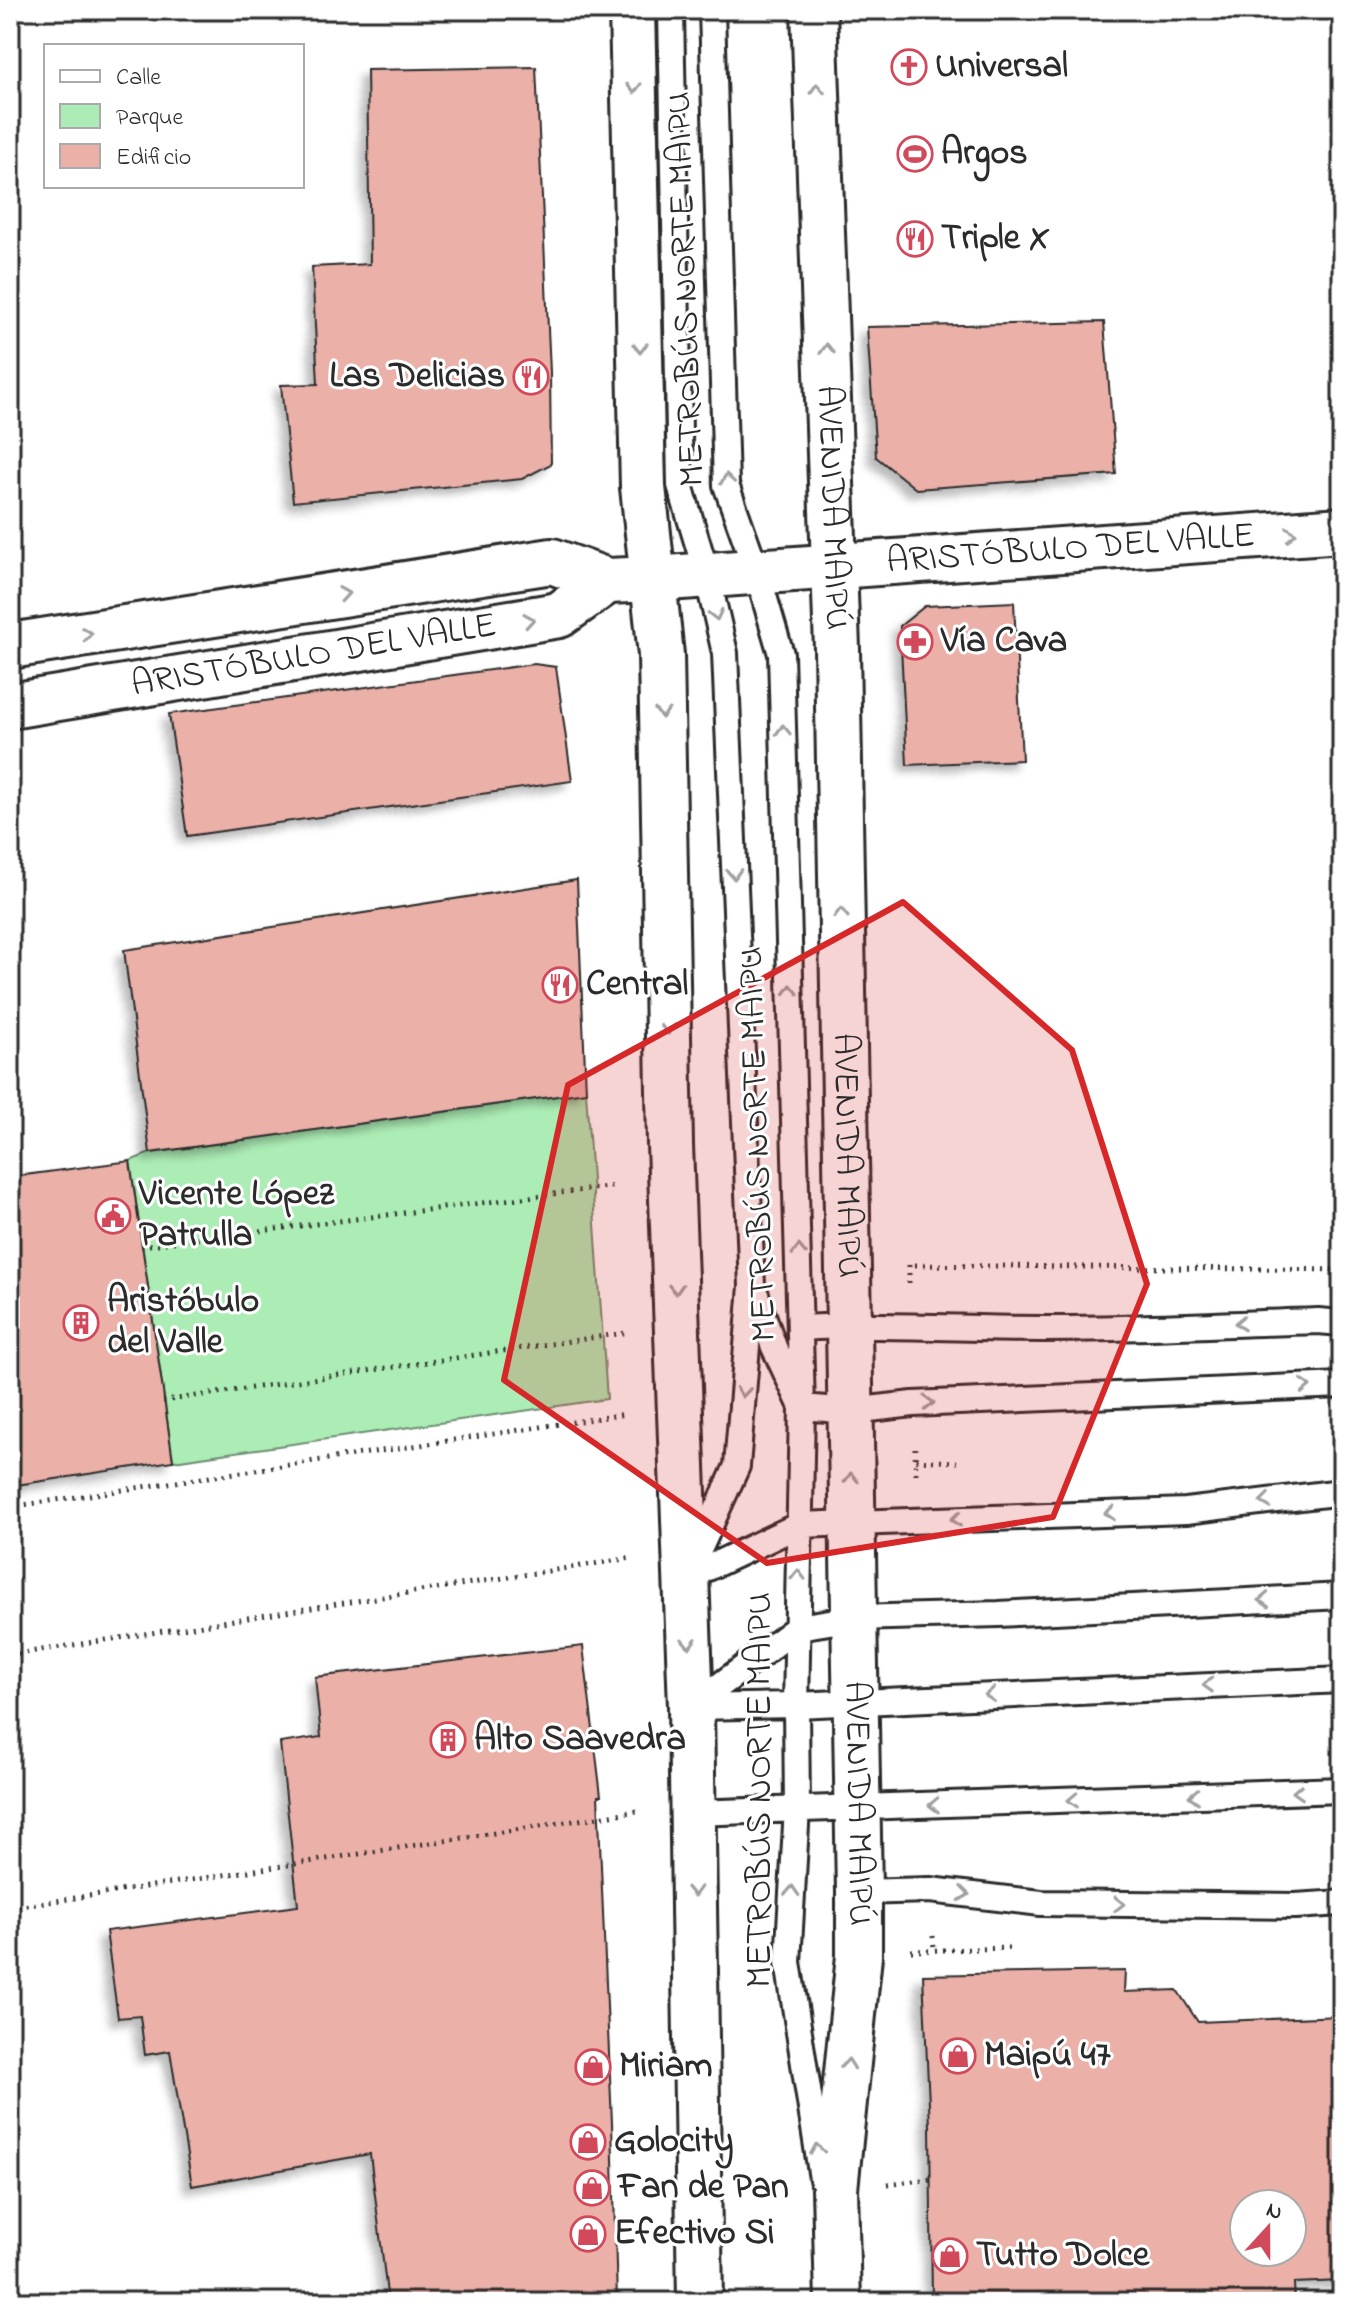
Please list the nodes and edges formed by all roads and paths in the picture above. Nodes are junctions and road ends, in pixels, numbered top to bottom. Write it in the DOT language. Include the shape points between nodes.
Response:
graph roads {
  1 [pos="632,10"];
  2 [pos="671,10"];
  3 [pos="712,10"];
  4 [pos="814,10"];
  5 [pos="1342,530"];
  6 [pos="834,567"];
  7 [pos="757,572"];
  8 [pos="707,575"];
  9 [pos="654,579"];
  10 [pos="607,581"];
  11 [pos="10,646"];
  12 [pos="10,706"];
  13 [pos="672,1179"];
  14 [pos="141,1246"];
  15 [pos="909,1265"];
  16 [pos="1342,1270"];
  17 [pos="752,1286"];
  18 [pos="1342,1323"];
  19 [pos="677,1325"];
  20 [pos="848,1325"];
  21 [pos="801,1328"];
  22 [pos="1342,1385"];
  23 [pos="163,1401"];
  24 [pos="678,1406"];
  25 [pos="802,1407"];
  26 [pos="852,1411"];
  27 [pos="916,1460"];
  28 [pos="957,1462"];
  29 [pos="1342,1492"];
  30 [pos="10,1507"];
  31 [pos="852,1523"];
  32 [pos="799,1525"];
  33 [pos="685,1564"];
  34 [pos="1342,1596"];
  35 [pos="854,1618"];
  36 [pos="798,1627"];
  37 [pos="10,1655"];
  38 [pos="1342,1680"];
  39 [pos="855,1701"];
  40 [pos="796,1705"];
  41 [pos="691,1707"];
  42 [pos="1342,1790"];
  43 [pos="692,1807"];
  44 [pos="858,1807"];
  45 [pos="797,1808"];
  46 [pos="859,1892"];
  47 [pos="1342,1903"];
  48 [pos="10,1908"];
  49 [pos="838,2292"];
  50 [pos="700,2302"];
  1 -- 9 [label="main road, one-way" via="643,487"];
  2 -- 8 [label="lane, METROBÚS NORTE MAIPU" via="680,485"];
  7 -- 3 [label="lane, METROBÚS NORTE MAIPU, one-way" via="726,485"];
  6 -- 4 [label="main road, AVENIDA MAIPÚ, one-way"];
  6 -- 5 [label="main road, ARISTÓBULO DEL VALLE, one-way"];
  6 -- 7 [label="main road, ARISTÓBULO DEL VALLE"];
  20 -- 6 [label="main road, AVENIDA MAIPÚ, one-way"];
  7 -- 8 [label="main road, ARISTÓBULO DEL VALLE"];
  21 -- 7 [label="lane, METROBÚS NORTE MAIPU, one-way" via="781,654"];
  8 -- 9 [label="main road, ARISTÓBULO DEL VALLE"];
  8 -- 17 [label="lane, METROBÚS NORTE MAIPU, one-way" via="725,653"];
  9 -- 10 [label="main road, ARISTÓBULO DEL VALLE"];
  9 -- 13 [label="main road, one-way" via="661,655"];
  11 -- 10 [label="main road, ARISTÓBULO DEL VALLE, one-way" via="552,561"];
  12 -- 10 [label="main road, ARISTÓBULO DEL VALLE, one-way" via="559,615"];
  13 -- 14 [label="path"];
  13 -- 19 [label="main road, one-way"];
  15 -- 16 [label="path"];
  17 -- 25 [label="lane"];
  17 -- 33 [label="lane, METROBÚS NORTE MAIPU, one-way" via="737,1466"];
  18 -- 20 [label="lane, one-way" via="1056,1329"];
  19 -- 23 [label="path"];
  19 -- 24 [label="main road"];
  20 -- 21 [label="lane"];
  20 -- 26 [label="main road, AVENIDA MAIPÚ"];
  21 -- 25 [label="lane, METROBÚS NORTE MAIPU"];
  26 -- 22 [label="lane, one-way"];
  24 -- 30 [label="path"];
  24 -- 33 [label="main road"];
  25 -- 26 [label="lane"];
  25 -- 32 [label="lane, METROBÚS NORTE MAIPU"];
  31 -- 26 [label="main road, AVENIDA MAIPÚ, one-way"];
  27 -- 28 [label="path"];
  29 -- 31 [label="lane, one-way" via="1186,1511"];
  31 -- 32 [label="lane"];
  31 -- 35 [label="main road, AVENIDA MAIPÚ"];
  32 -- 33 [label="lane"];
  36 -- 32 [label="lane, METROBÚS NORTE MAIPU, one-way"];
  33 -- 37 [label="path"];
  33 -- 41 [label="main road, one-way"];
  34 -- 35 [label="lane, one-way"];
  35 -- 36 [label="lane"];
  35 -- 39 [label="main road, AVENIDA MAIPÚ"];
  36 -- 40 [label="lane, METROBÚS NORTE MAIPU"];
  36 -- 41 [label="lane"];
  38 -- 39 [label="lane, one-way"];
  39 -- 40 [label="lane"];
  39 -- 44 [label="main road, AVENIDA MAIPÚ"];
  40 -- 41 [label="lane"];
  40 -- 45 [label="lane, METROBÚS NORTE MAIPU"];
  41 -- 43 [label="main road"];
  42 -- 44 [label="lane, one-way"];
  43 -- 45 [label="lane"];
  43 -- 48 [label="path"];
  43 -- 50 [label="main road, one-way"];
  44 -- 45 [label="lane"];
  44 -- 46 [label="main road, AVENIDA MAIPÚ"];
  49 -- 45 [label="lane, METROBÚS NORTE MAIPU, one-way" via="788,1962"];
  46 -- 47 [label="lane, one-way" via="930,1890 1041,1903"];
  49 -- 46 [label="main road, AVENIDA MAIPÚ, one-way" via="835,2189 859,1956"];
}
